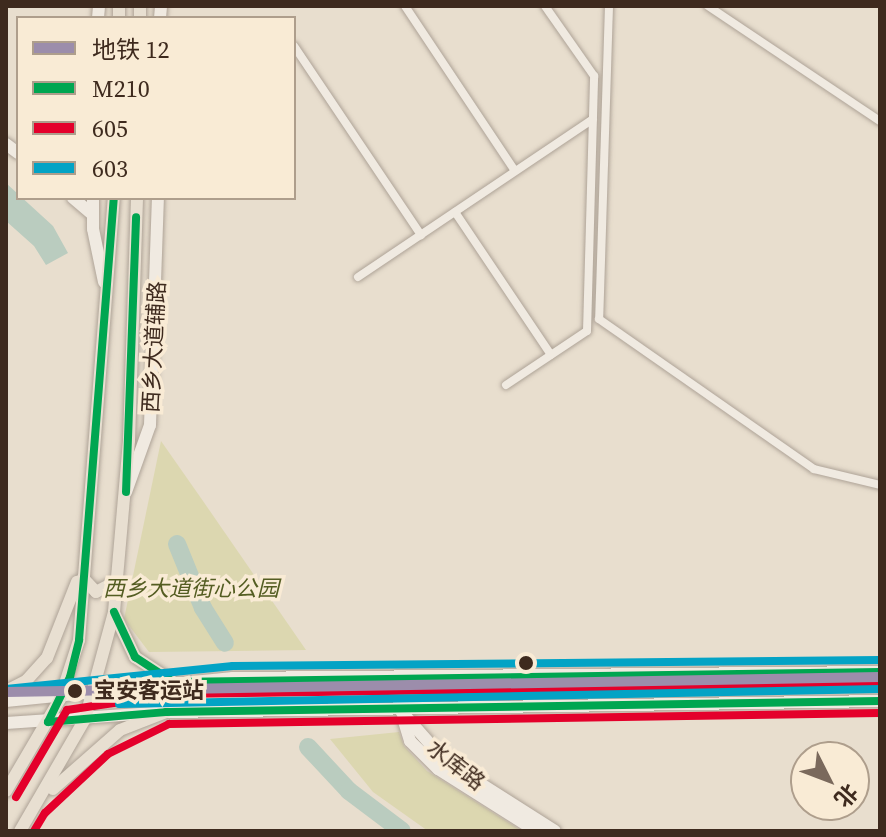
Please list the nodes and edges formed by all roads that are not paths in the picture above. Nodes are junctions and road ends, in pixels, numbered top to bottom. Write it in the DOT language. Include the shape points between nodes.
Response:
graph roads {
  1 [pos="405,6"];
  2 [pos="545,6"];
  3 [pos="609,6"];
  4 [pos="708,6"];
  5 [pos="296,49"];
  6 [pos="593,119"];
  7 [pos="880,121"];
  8 [pos="515,171"];
  9 [pos="75,200"];
  10 [pos="93,200"];
  11 [pos="114,200"];
  12 [pos="137,200"];
  13 [pos="158,200"];
  14 [pos="455,212"];
  15 [pos="92,214"];
  16 [pos="421,235"];
  17 [pos="358,277"];
  18 [pos="104,282"];
  19 [pos="551,355"];
  20 [pos="506,385"];
  21 [pos="880,485"];
  22 [pos="126,492"];
  23 [pos="81,571"];
  24 [pos="117,581"];
  25 [pos="114,612"];
  26 [pos="880,672"];
  27 [pos="173,682"];
  28 [pos="6,691"];
  29 [pos="94,696"];
  30 [pos="60,699"];
  31 [pos="6,701"];
  32 [pos="880,701"];
  33 [pos="401,711"];
  34 [pos="166,712"];
  35 [pos="85,719"];
  36 [pos="48,722"];
  37 [pos="6,723"];
  38 [pos="6,791"];
  39 [pos="36,805"];
  40 [pos="20,831"];
  41 [pos="536,831"];
  42 [pos="555,831"];
  1 -- 8 [label="street"];
  2 -- 6 [label="street" via="594,76"];
  3 -- 21 [label="street" via="599,319 814,469"];
  4 -- 7 [label="street"];
  5 -- 16 [label="street"];
  6 -- 8 [label="street"];
  6 -- 19 [label="street" via="587,331"];
  8 -- 14 [label="street"];
  9 -- 15 [label="main road"];
  10 -- 15 [label="main road"];
  11 -- 18 [label="main road"];
  12 -- 22 [label="main road"];
  13 -- 22 [label="main road, 西乡大道辅路" via="150,425"];
  14 -- 16 [label="street"];
  14 -- 19 [label="street"];
  15 -- 18 [label="main road"];
  16 -- 17 [label="street"];
  18 -- 23 [label="main road" via="101,383"];
  19 -- 20 [label="street"];
  22 -- 24 [label="main road"];
  23 -- 24 [label="main road" via="87,587 96,592 107,591"];
  23 -- 28 [label="main road" via="47,658 26,681"];
  23 -- 30 [label="main road" via="79,640"];
  24 -- 25 [label="main road"];
  25 -- 27 [label="main road" via="135,657"];
  25 -- 29 [label="main road"];
  26 -- 27 [label="main road"];
  27 -- 29 [label="main road"];
  29 -- 30 [label="main road"];
  29 -- 35 [label="main road"];
  30 -- 31 [label="main road"];
  30 -- 36 [label="main road"];
  32 -- 33 [label="main road"];
  33 -- 34 [label="main road"];
  33 -- 41 [label="main road, 水库路" via="410,741 420,753"];
  33 -- 42 [label="main road, 水库路" via="445,761"];
  34 -- 35 [label="main road"];
  34 -- 39 [label="main road" via="101,744"];
  35 -- 36 [label="main road"];
  35 -- 39 [label="main road"];
  36 -- 37 [label="main road"];
  36 -- 38 [label="main road"];
  39 -- 40 [label="main road"];
}
